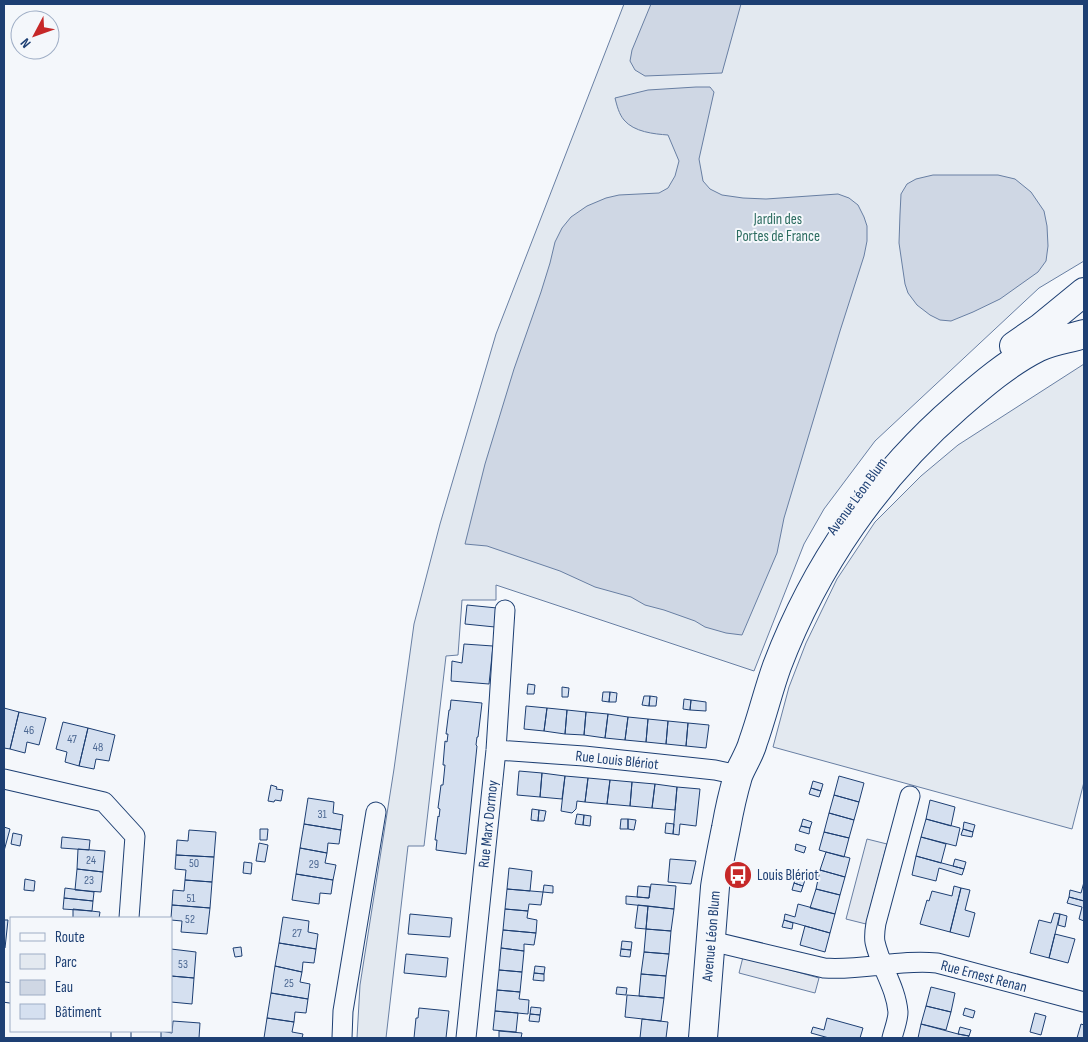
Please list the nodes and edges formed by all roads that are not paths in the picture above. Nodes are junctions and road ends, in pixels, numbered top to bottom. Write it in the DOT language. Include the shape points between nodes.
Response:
graph roads {
  1 [pos="1084,292"];
  2 [pos="1084,334"];
  3 [pos="505,610"];
  4 [pos="496,750"];
  5 [pos="738,775"];
  6 [pos="4,779"];
  7 [pos="910,796"];
  8 [pos="376,812"];
  9 [pos="129,917"];
  10 [pos="711,941"];
  11 [pos="882,964"];
  12 [pos="1084,1002"];
  13 [pos="342,1038"];
  14 [pos="466,1038"];
  15 [pos="703,1038"];
  16 [pos="892,1038"];
  1 -- 5 [label="main road, Avenue Léon Blum" via="926,415 888,454 850,502 815,554 779,622 744,726"];
  2 -- 5 [label="main road, Avenue Léon Blum" via="1038,348 986,383 948,414 877,489 852,522 802,609 768,691 753,744"];
  3 -- 4 [label="street, Rue Marx Dormoy"];
  4 -- 5 [label="street, Rue Louis Blériot" via="584,756"];
  4 -- 14 [label="street, Rue Marx Dormoy"];
  5 -- 10 [label="main road, Avenue Léon Blum" via="718,868"];
  6 -- 9 [label="street" via="104,802 135,836"];
  7 -- 11 [label="street" via="876,922 875,941"];
  8 -- 13 [label="street" via="343,1011"];
  10 -- 11 [label="street, Rue Ernest Renan" via="824,968"];
  10 -- 15 [label="main road, Avenue Léon Blum"];
  11 -- 12 [label="street, Rue Ernest Renan" via="936,963"];
  11 -- 16 [label="street" via="897,1005"];
}
